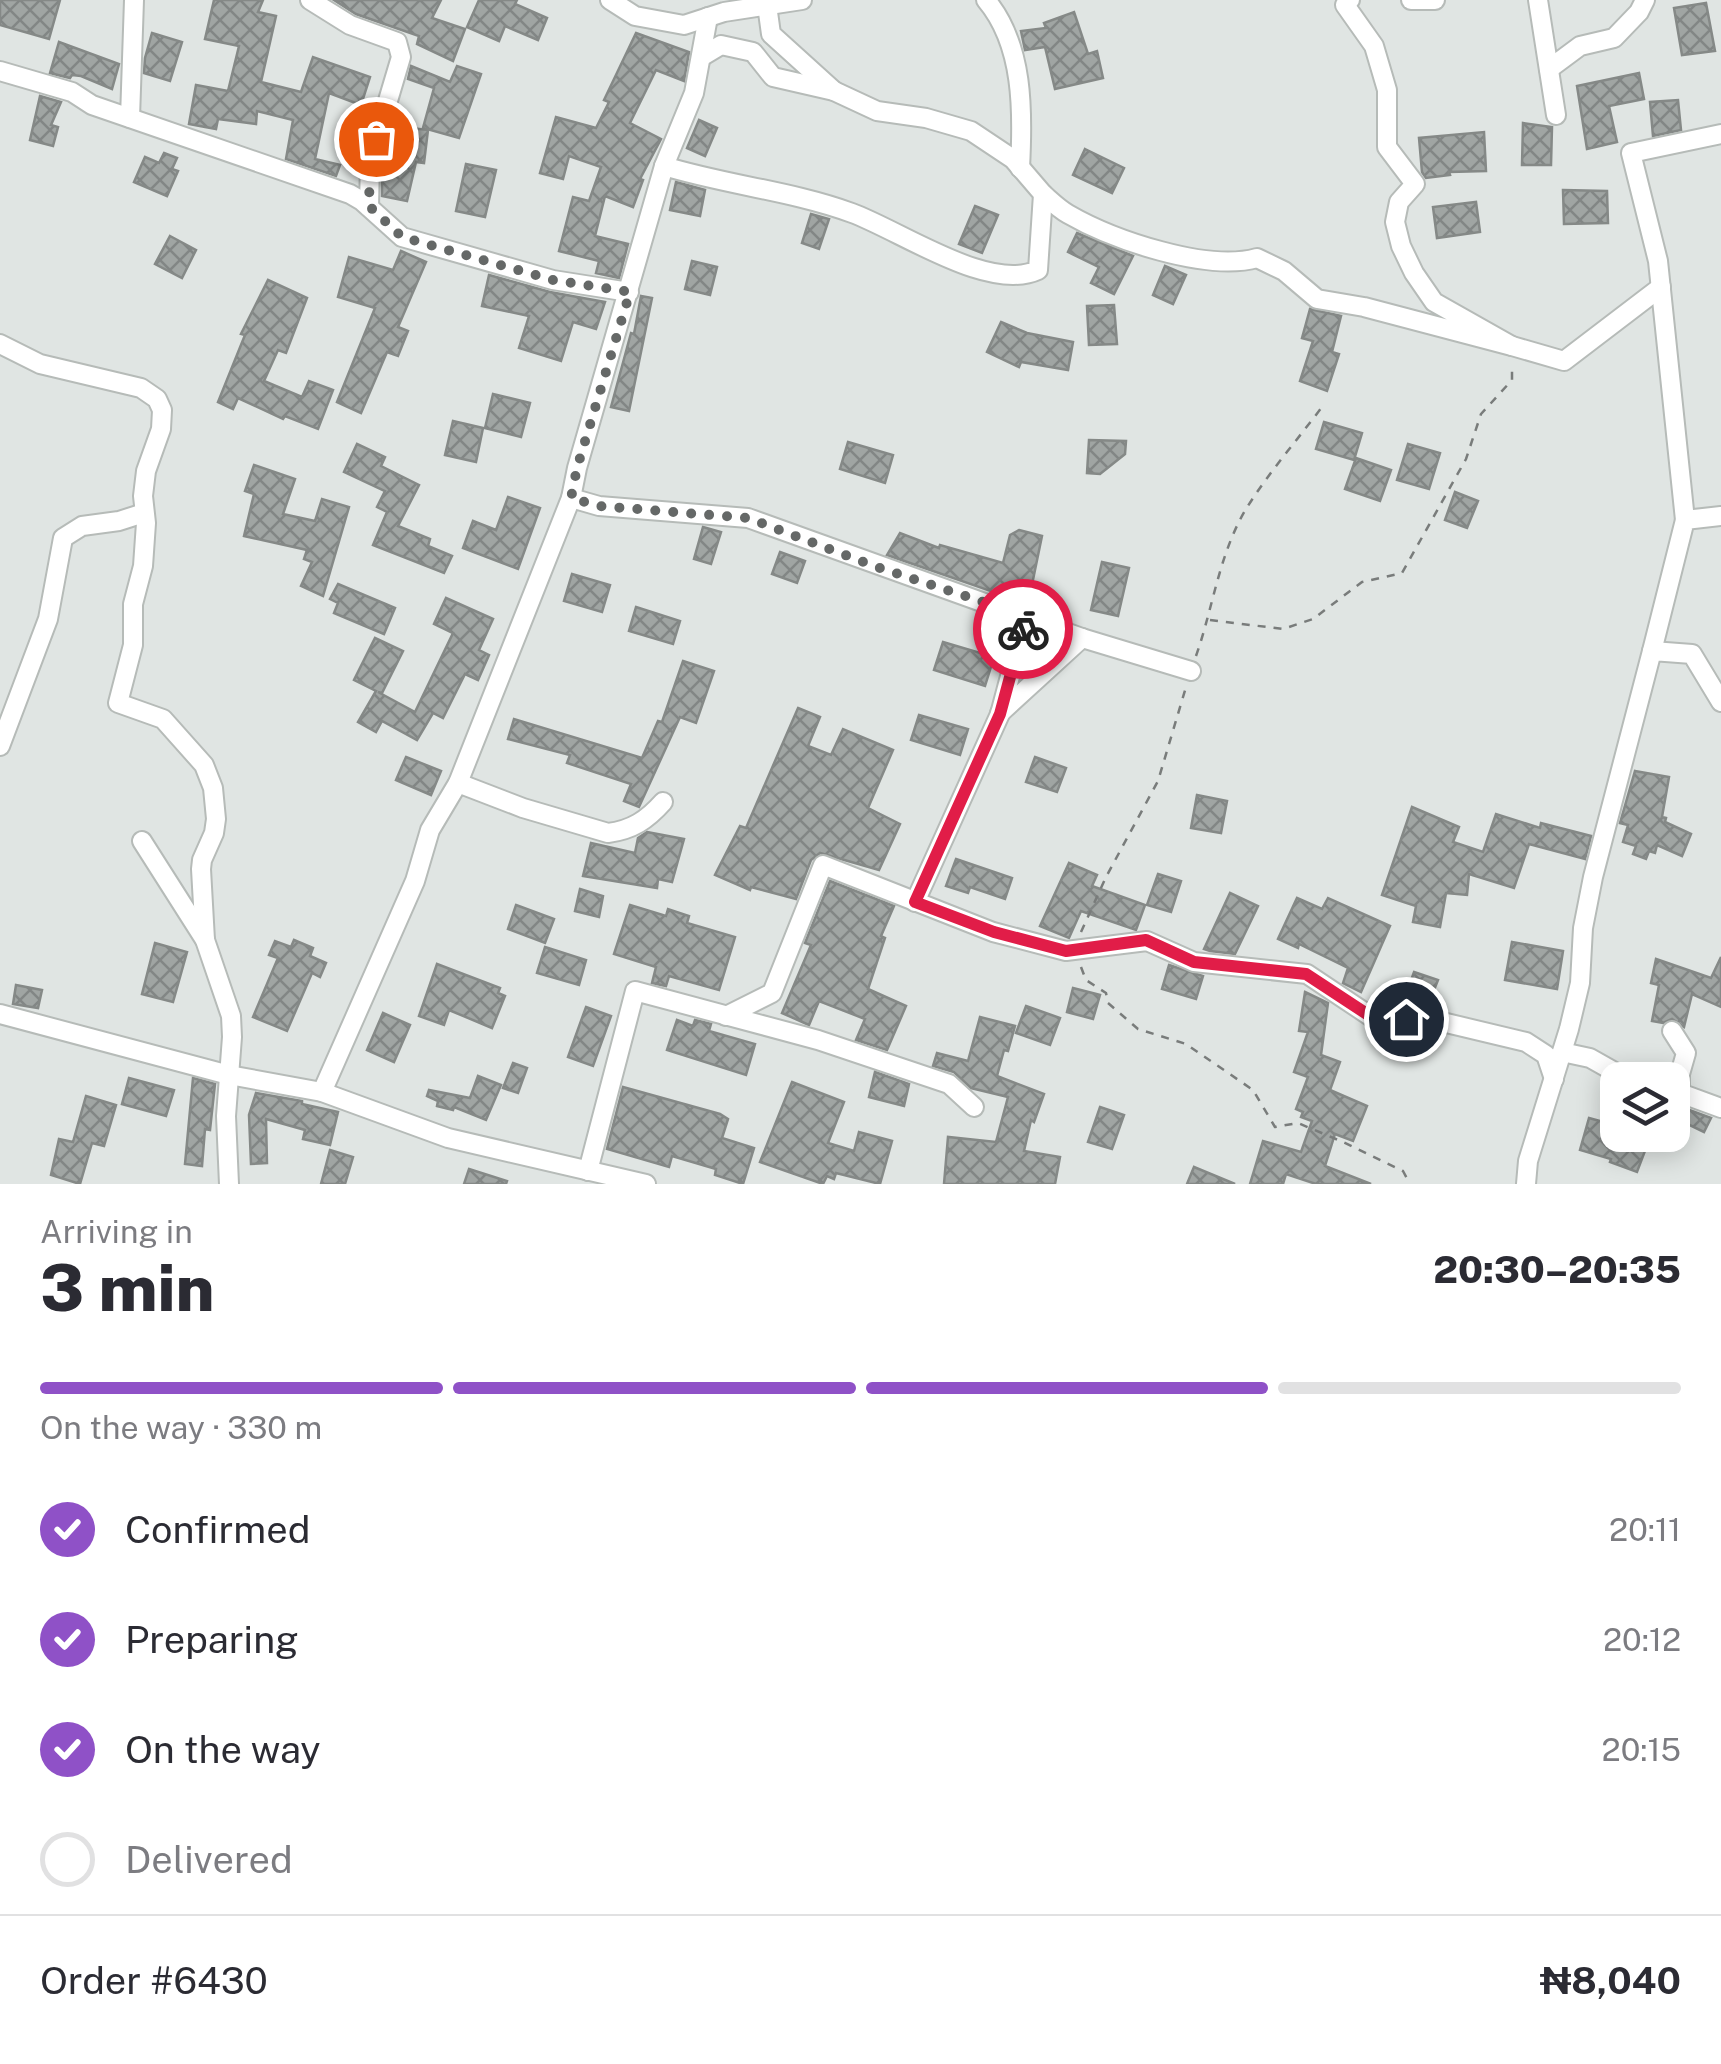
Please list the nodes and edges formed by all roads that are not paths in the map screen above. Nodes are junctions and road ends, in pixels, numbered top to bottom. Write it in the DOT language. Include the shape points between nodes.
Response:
graph roads {
  1 [pos="134,0"];
  2 [pos="310,0"];
  3 [pos="610,0"];
  4 [pos="802,0"];
  5 [pos="986,0"];
  6 [pos="1350,0"];
  7 [pos="1411,0"];
  8 [pos="1435,0"];
  9 [pos="1538,0"];
  10 [pos="1645,0"];
  11 [pos="766,5"];
  12 [pos="708,17"];
  13 [pos="701,58"];
  14 [pos="1549,69"];
  15 [pos="0,71"];
  16 [pos="834,92"];
  17 [pos="1556,115"];
  18 [pos="130,118"];
  19 [pos="1721,134"];
  20 [pos="664,166"];
  21 [pos="1020,168"];
  22 [pos="1044,194"];
  23 [pos="369,206"];
  24 [pos="1661,287"];
  25 [pos="630,292"];
  26 [pos="0,344"];
  27 [pos="1512,346"];
  28 [pos="571,498"];
  29 [pos="144,513"];
  30 [pos="1721,516"];
  31 [pos="1685,520"];
  32 [pos="1026,616"];
  33 [pos="1082,638"];
  34 [pos="1652,651"];
  35 [pos="1190,671"];
  36 [pos="1721,702"];
  37 [pos="1000,714"];
  38 [pos="0,746"];
  39 [pos="458,784"];
  40 [pos="663,802"];
  41 [pos="142,841"];
  42 [pos="915,902"];
  43 [pos="205,940"];
  44 [pos="0,1014"];
  45 [pos="726,1016"];
  46 [pos="1672,1031"];
  47 [pos="1562,1052"];
  48 [pos="1683,1062"];
  49 [pos="1600,1064"];
  50 [pos="230,1075"];
  51 [pos="1554,1079"];
  52 [pos="322,1092"];
  53 [pos="1690,1099"];
  54 [pos="974,1107"];
  55 [pos="1721,1108"];
  56 [pos="588,1171"];
  57 [pos="1529,1183"];
  58 [pos="228,1184"];
  59 [pos="646,1184"];
  1 -- 18 [label="street"];
  2 -- 23 [label="street" via="350,25 397,42 401,58 370,161"];
  3 -- 12 [label="street" via="665,24"];
  4 -- 11 [label="street"];
  5 -- 21 [label="street" via="1010,42 1023,112"];
  6 -- 27 [label="street" via="1345,5 1374,46 1388,90 1387,147 1415,184 1399,202 1401,246 1434,302"];
  7 -- 8 [label="street"];
  9 -- 14 [label="street"];
  10 -- 14 [label="street" via="1614,38 1580,46"];
  11 -- 12 [label="street"];
  11 -- 16 [label="street" via="771,34"];
  12 -- 13 [label="street"];
  13 -- 16 [label="street" via="721,45 740,48 754,52 773,76"];
  13 -- 20 [label="street"];
  14 -- 17 [label="street"];
  15 -- 18 [label="street"];
  16 -- 21 [label="street" via="877,111 971,131"];
  18 -- 23 [label="street"];
  19 -- 24 [label="street" via="1631,152"];
  20 -- 22 [label="street" via="851,213 980,272 1022,278 1038,270"];
  20 -- 25 [label="street"];
  21 -- 22 [label="street"];
  22 -- 27 [label="street" via="1066,213 1155,248 1206,260 1258,258 1317,298"];
  23 -- 25 [label="street" via="402,237 553,280"];
  24 -- 27 [label="street" via="1564,361"];
  24 -- 31 [label="street"];
  25 -- 28 [label="street"];
  26 -- 29 [label="street" via="40,364 141,388 156,399 161,429 146,471"];
  28 -- 32 [label="street" via="748,518"];
  28 -- 39 [label="street"];
  29 -- 38 [label="street" via="82,526 63,538 48,618"];
  29 -- 43 [label="street" via="143,566 118,703 163,719 204,764 216,818 202,860"];
  30 -- 31 [label="street"];
  31 -- 34 [label="street"];
  32 -- 33 [label="street"];
  32 -- 37 [label="street"];
  33 -- 35 [label="street"];
  33 -- 37 [label="street"];
  34 -- 36 [label="street" via="1692,654"];
  34 -- 47 [label="street" via="1593,877 1580,984"];
  37 -- 42 [label="street"];
  39 -- 40 [label="street" via="608,832 641,823"];
  39 -- 52 [label="street" via="430,830 415,881"];
  41 -- 43 [label="street"];
  42 -- 45 [label="street" via="823,866 772,993"];
  42 -- 51 [label="street" via="1066,951 1146,940 1194,962 1306,974 1373,1018 1438,1021 1526,1042 1546,1055"];
  43 -- 50 [label="street" via="231,1016"];
  44 -- 50 [label="street"];
  45 -- 54 [label="street" via="949,1084"];
  45 -- 56 [label="street" via="635,991"];
  46 -- 48 [label="street" via="1686,1053"];
  47 -- 49 [label="street"];
  47 -- 51 [label="street"];
  50 -- 52 [label="street"];
  50 -- 58 [label="street"];
  51 -- 57 [label="street" via="1528,1160"];
  52 -- 56 [label="street" via="448,1138"];
  53 -- 55 [label="street"];
  56 -- 59 [label="street"];
}
